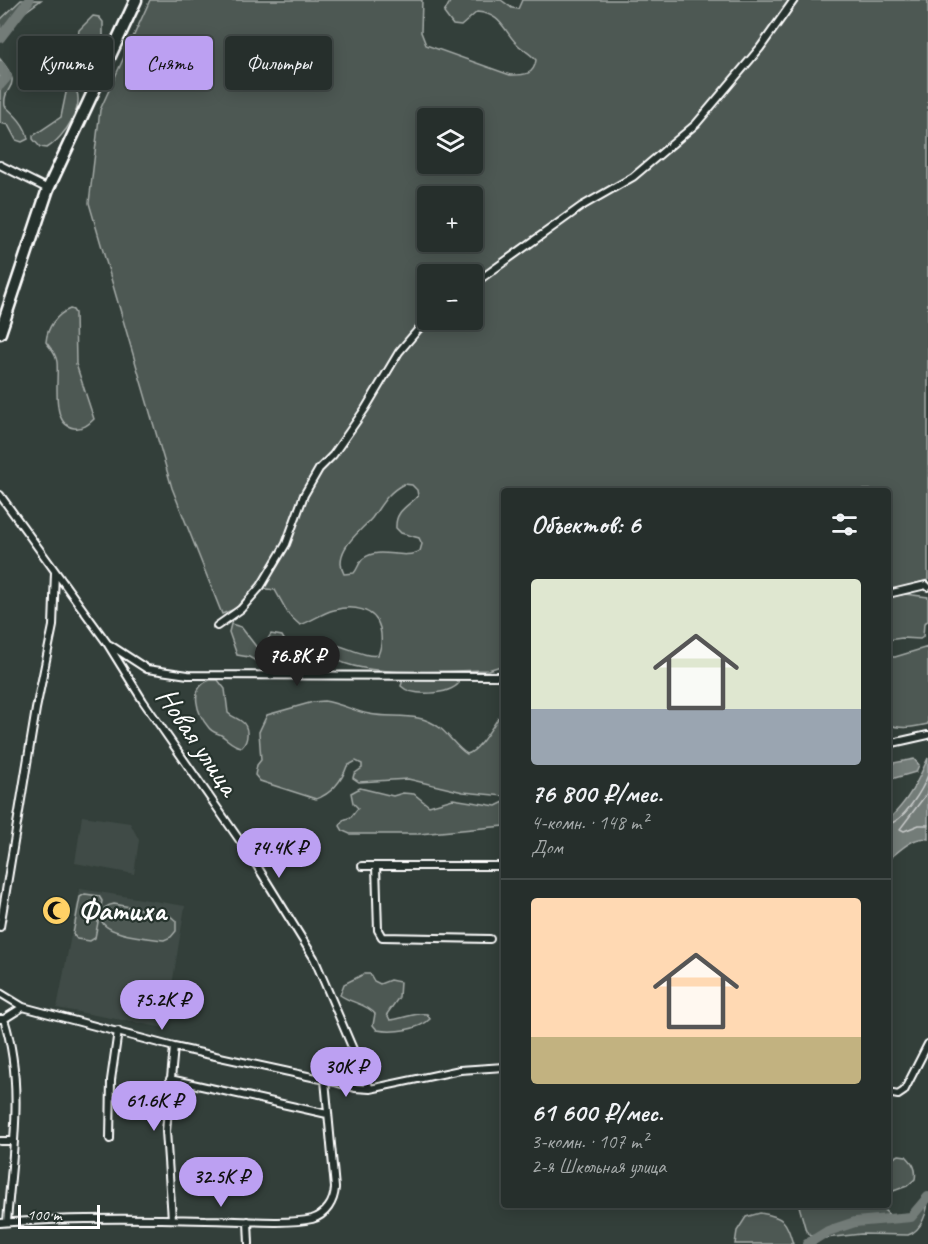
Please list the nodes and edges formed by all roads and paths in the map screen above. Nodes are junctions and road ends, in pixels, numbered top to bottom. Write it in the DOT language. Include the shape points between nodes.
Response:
graph roads {
  1 [pos="136,0"];
  2 [pos="794,0"];
  3 [pos="0,165"];
  4 [pos="48,189"];
  5 [pos="483,277"];
  6 [pos="418,330"];
  7 [pos="0,333"];
  8 [pos="0,495"];
  9 [pos="55,572"];
  10 [pos="927,586"];
  11 [pos="891,593"];
  12 [pos="218,626"];
  13 [pos="107,643"];
  14 [pos="501,676"];
  15 [pos="928,735"];
  16 [pos="891,743"];
  17 [pos="362,866"];
  18 [pos="376,866"];
  19 [pos="501,866"];
  20 [pos="0,927"];
  21 [pos="490,939"];
  22 [pos="0,993"];
  23 [pos="23,1007"];
  24 [pos="2,1019"];
  25 [pos="118,1031"];
  26 [pos="928,1044"];
  27 [pos="174,1047"];
  28 [pos="501,1067"];
  29 [pos="170,1079"];
  30 [pos="325,1080"];
  31 [pos="370,1089"];
  32 [pos="891,1094"];
  33 [pos="327,1114"];
  34 [pos="110,1139"];
  35 [pos="0,1141"];
  36 [pos="12,1141"];
  37 [pos="172,1219"];
  38 [pos="248,1221"];
  39 [pos="4,1223"];
  40 [pos="249,1244"];
  1 -- 4 [label="main road"];
  2 -- 5 [label="street" via="760,48 696,124 633,177 582,206"];
  3 -- 4 [label="street"];
  4 -- 7 [label="main road"];
  6 -- 12 [label="street" via="399,352 333,455 318,470 286,544 261,585 241,609"];
  8 -- 9 [label="street, Новая улица"];
  9 -- 13 [label="street, Новая улица"];
  9 -- 20 [label="street" via="53,626"];
  10 -- 11 [label="street"];
  13 -- 14 [label="street" via="147,669 188,675"];
  13 -- 31 [label="street, Новая улица" via="314,957"];
  15 -- 16 [label="street"];
  17 -- 18 [label="street"];
  18 -- 19 [label="street"];
  18 -- 21 [label="street" via="378,930 382,937"];
  22 -- 23 [label="street"];
  23 -- 24 [label="street"];
  23 -- 25 [label="street"];
  24 -- 36 [label="street" via="12,1044 16,1071"];
  25 -- 27 [label="street"];
  25 -- 34 [label="street" via="111,1080"];
  26 -- 32 [label="street" via="904,1091"];
  27 -- 29 [label="street"];
  27 -- 30 [label="street"];
  28 -- 31 [label="street" via="460,1070"];
  29 -- 33 [label="street"];
  29 -- 37 [label="street" via="166,1131"];
  30 -- 31 [label="street"];
  30 -- 33 [label="street"];
  33 -- 38 [label="street" via="336,1172 335,1194 327,1210 313,1218"];
  35 -- 36 [label="street"];
  36 -- 39 [label="street"];
  37 -- 38 [label="street"];
  37 -- 39 [label="street"];
  38 -- 40 [label="street"];
}
